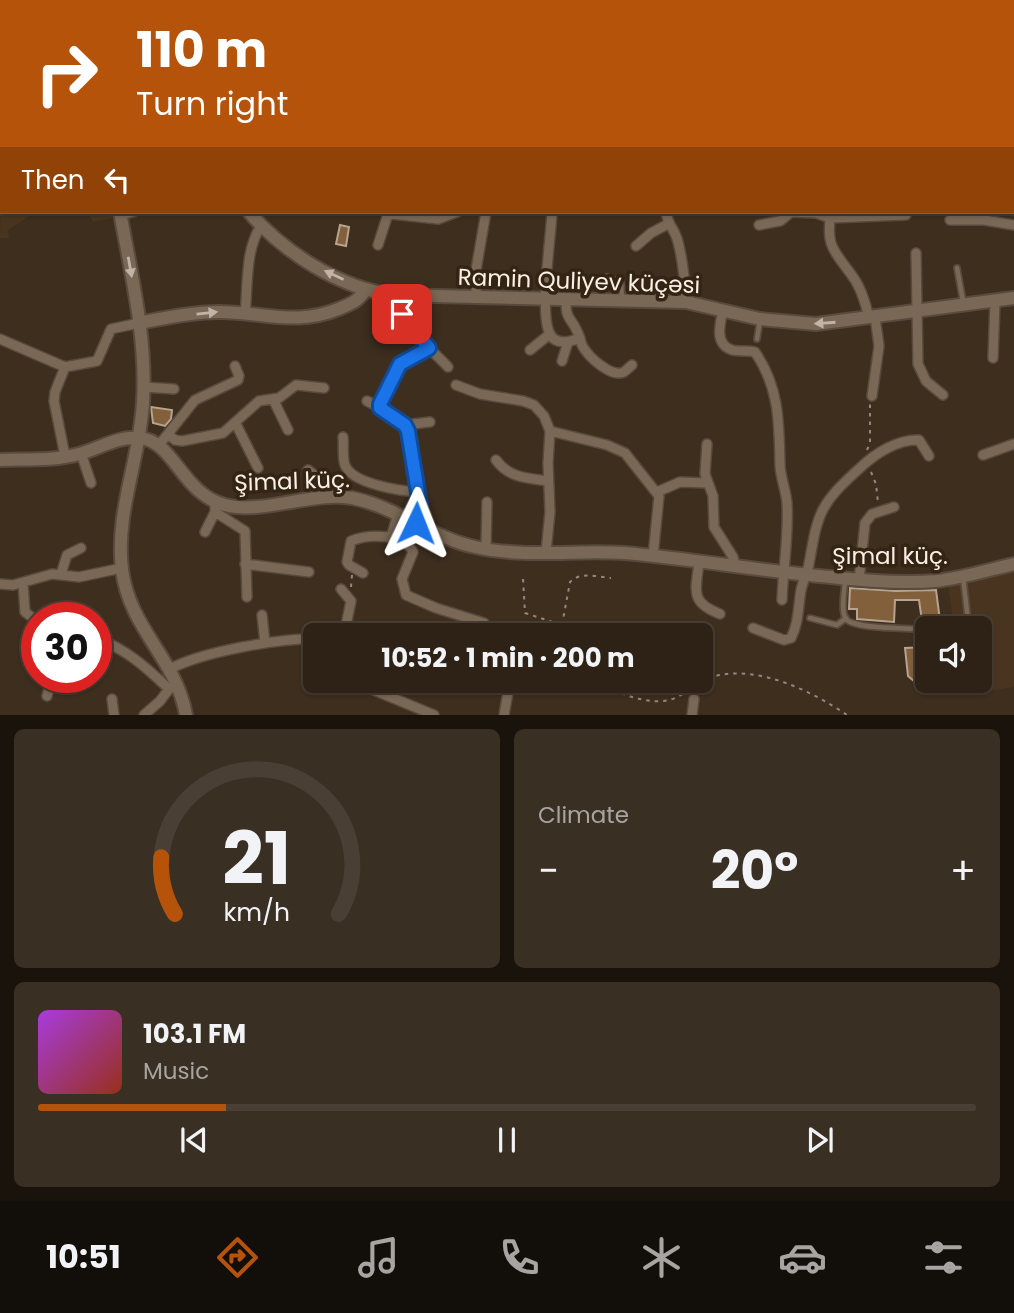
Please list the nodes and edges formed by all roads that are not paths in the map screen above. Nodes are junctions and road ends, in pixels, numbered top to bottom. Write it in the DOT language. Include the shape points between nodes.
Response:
graph roads {
  1 [pos="125,214"];
  2 [pos="251,214"];
  3 [pos="391,214"];
  4 [pos="391,214"];
  5 [pos="452,214"];
  6 [pos="486,214"];
  7 [pos="552,214"];
  8 [pos="666,214"];
  9 [pos="786,214"];
  10 [pos="831,215"];
  11 [pos="906,215"];
  12 [pos="982,216"];
  13 [pos="950,220"];
  14 [pos="668,224"];
  15 [pos="759,225"];
  16 [pos="1014,225"];
  17 [pos="261,226"];
  18 [pos="378,245"];
  19 [pos="636,246"];
  20 [pos="916,253"];
  21 [pos="957,268"];
  22 [pos="607,276"];
  23 [pos="366,289"];
  24 [pos="401,296"];
  25 [pos="477,298"];
  26 [pos="1014,298"];
  27 [pos="546,300"];
  28 [pos="566,301"];
  29 [pos="995,301"];
  30 [pos="622,302"];
  31 [pos="686,302"];
  32 [pos="963,306"];
  33 [pos="723,310"];
  34 [pos="918,312"];
  35 [pos="245,314"];
  36 [pos="872,318"];
  37 [pos="760,319"];
  38 [pos="139,323"];
  39 [pos="550,334"];
  40 [pos="580,338"];
  41 [pos="0,339"];
  42 [pos="757,339"];
  43 [pos="568,342"];
  44 [pos="429,348"];
  45 [pos="530,350"];
  46 [pos="993,358"];
  47 [pos="562,361"];
  48 [pos="632,365"];
  49 [pos="234,366"];
  50 [pos="65,367"];
  51 [pos="448,367"];
  52 [pos="456,385"];
  53 [pos="144,387"];
  54 [pos="324,388"];
  55 [pos="174,389"];
  56 [pos="943,394"];
  57 [pos="872,396"];
  58 [pos="273,399"];
  59 [pos="367,401"];
  60 [pos="380,408"];
  61 [pos="430,422"];
  62 [pos="236,424"];
  63 [pos="405,425"];
  64 [pos="288,430"];
  65 [pos="550,431"];
  66 [pos="169,435"];
  67 [pos="343,437"];
  68 [pos="139,438"];
  69 [pos="707,444"];
  70 [pos="1014,444"];
  71 [pos="159,445"];
  72 [pos="81,453"];
  73 [pos="983,454"];
  74 [pos="65,456"];
  75 [pos="929,456"];
  76 [pos="0,460"];
  77 [pos="496,460"];
  78 [pos="258,468"];
  79 [pos="308,470"];
  80 [pos="548,481"];
  81 [pos="91,483"];
  82 [pos="707,483"];
  83 [pos="418,492"];
  84 [pos="657,492"];
  85 [pos="327,498"];
  86 [pos="488,502"];
  87 [pos="215,507"];
  88 [pos="894,507"];
  89 [pos="398,514"];
  90 [pos="416,523"];
  91 [pos="205,532"];
  92 [pos="391,537"];
  93 [pos="81,548"];
  94 [pos="486,549"];
  95 [pos="546,552"];
  96 [pos="653,556"];
  97 [pos="699,562"];
  98 [pos="245,564"];
  99 [pos="1014,564"];
  100 [pos="735,567"];
  101 [pos="122,568"];
  102 [pos="359,570"];
  103 [pos="309,572"];
  104 [pos="784,573"];
  105 [pos="61,574"];
  106 [pos="806,575"];
  107 [pos="963,576"];
  108 [pos="845,579"];
  109 [pos="859,580"];
  110 [pos="23,583"];
  111 [pos="0,584"];
  112 [pos="344,592"];
  113 [pos="247,597"];
  114 [pos="782,600"];
  115 [pos="23,602"];
  116 [pos="261,614"];
  117 [pos="720,614"];
  118 [pos="968,616"];
  119 [pos="810,618"];
  120 [pos="846,618"];
  121 [pos="347,623"];
  122 [pos="484,623"];
  123 [pos="753,628"];
  124 [pos="915,629"];
  125 [pos="303,640"];
  126 [pos="265,643"];
  127 [pos="112,645"];
  128 [pos="170,669"];
  129 [pos="174,688"];
  130 [pos="48,693"];
  131 [pos="384,693"];
  132 [pos="508,693"];
  133 [pos="47,696"];
  134 [pos="112,699"];
  135 [pos="694,699"];
  136 [pos="114,715"];
  137 [pos="144,715"];
  138 [pos="186,715"];
  139 [pos="434,715"];
  140 [pos="504,715"];
  141 [pos="692,715"];
  1 -- 38 [label="street, one-way"];
  2 -- 17 [label="street, Ramin Quliyev küçəsi"];
  3 -- 18 [label="street"];
  4 -- 5 [label="street" via="438,219"];
  6 -- 25 [label="street" via="476,270"];
  7 -- 27 [label="street"];
  8 -- 14 [label="street"];
  9 -- 15 [label="street" via="780,221"];
  10 -- 11 [label="street"];
  10 -- 36 [label="street" via="835,255 855,279"];
  12 -- 13 [label="street"];
  12 -- 16 [label="street"];
  14 -- 19 [label="street"];
  14 -- 31 [label="street" via="678,240"];
  23 -- 17 [label="street, Ramin Quliyev küçəsi, one-way" via="312,264"];
  17 -- 35 [label="street" via="252,246"];
  20 -- 34 [label="street"];
  21 -- 32 [label="lane"];
  22 -- 30 [label="lane" via="621,283"];
  23 -- 24 [label="street, Ramin Quliyev küçəsi"];
  23 -- 35 [label="street" via="359,299 310,318"];
  24 -- 25 [label="street, Ramin Quliyev küçəsi"];
  24 -- 44 [label="street" via="405,321"];
  25 -- 27 [label="street, Ramin Quliyev küçəsi"];
  26 -- 29 [label="street, Ramin Quliyev küçəsi"];
  27 -- 28 [label="street, Ramin Quliyev küçəsi"];
  27 -- 39 [label="street"];
  28 -- 30 [label="street, Ramin Quliyev küçəsi"];
  28 -- 40 [label="street" via="567,318"];
  29 -- 32 [label="street, Ramin Quliyev küçəsi"];
  29 -- 46 [label="street"];
  30 -- 31 [label="street, Ramin Quliyev küçəsi"];
  31 -- 33 [label="street, Ramin Quliyev küçəsi"];
  32 -- 34 [label="street, Ramin Quliyev küçəsi"];
  33 -- 37 [label="street, Ramin Quliyev küçəsi"];
  33 -- 104 [label="street" via="721,341 730,349 755,352 778,410 787,502"];
  34 -- 36 [label="street, Ramin Quliyev küçəsi"];
  34 -- 56 [label="street" via="921,375"];
  38 -- 35 [label="street, one-way" via="218,312"];
  36 -- 37 [label="street, Ramin Quliyev küçəsi, one-way" via="816,324"];
  36 -- 57 [label="street" via="879,346"];
  37 -- 42 [label="lane"];
  38 -- 50 [label="street" via="111,329 97,361"];
  38 -- 53 [label="street"];
  39 -- 43 [label="street"];
  39 -- 45 [label="street"];
  40 -- 43 [label="street"];
  40 -- 48 [label="street" via="590,356 609,370 621,373"];
  41 -- 50 [label="street"];
  43 -- 47 [label="street"];
  44 -- 51 [label="street"];
  44 -- 60 [label="street" via="400,364"];
  49 -- 66 [label="street" via="238,380 195,400"];
  50 -- 74 [label="street" via="54,401"];
  52 -- 65 [label="street" via="534,405"];
  53 -- 55 [label="street"];
  53 -- 68 [label="street"];
  54 -- 58 [label="street" via="296,385"];
  58 -- 62 [label="street" via="259,401"];
  58 -- 64 [label="street"];
  59 -- 60 [label="street"];
  60 -- 63 [label="street"];
  61 -- 63 [label="street"];
  62 -- 66 [label="street" via="203,438 182,441"];
  62 -- 78 [label="street"];
  63 -- 83 [label="street"];
  65 -- 80 [label="street"];
  65 -- 84 [label="street" via="625,453"];
  66 -- 71 [label="street"];
  67 -- 83 [label="street" via="345,465 351,473 386,487"];
  68 -- 71 [label="street"];
  68 -- 72 [label="street" via="117,440"];
  68 -- 101 [label="street" via="121,529"];
  69 -- 82 [label="street"];
  70 -- 73 [label="street"];
  71 -- 87 [label="street, Şimal küç."];
  72 -- 74 [label="street"];
  72 -- 81 [label="street"];
  74 -- 76 [label="street"];
  75 -- 106 [label="street" via="919,440 902,442 867,461 847,480 821,510"];
  77 -- 80 [label="street" via="516,476"];
  79 -- 85 [label="street" via="324,483"];
  80 -- 95 [label="street"];
  82 -- 84 [label="street" via="680,482"];
  82 -- 100 [label="street" via="713,496 714,527"];
  83 -- 90 [label="street"];
  84 -- 96 [label="street"];
  85 -- 87 [label="street, Şimal küç."];
  85 -- 89 [label="street, Şimal küç." via="358,500"];
  86 -- 94 [label="street"];
  87 -- 91 [label="street"];
  87 -- 98 [label="street" via="245,531"];
  88 -- 109 [label="street" via="872,514 865,523"];
  89 -- 90 [label="street, Şimal küç."];
  89 -- 92 [label="street"];
  90 -- 94 [label="street, Şimal küç." via="457,542"];
  92 -- 102 [label="street" via="351,541 347,562"];
  92 -- 122 [label="street" via="412,548 402,579 406,594"];
  93 -- 105 [label="street" via="66,555"];
  94 -- 95 [label="street, Şimal küç."];
  95 -- 96 [label="street, Şimal küç."];
  96 -- 97 [label="street, Şimal küç."];
  97 -- 100 [label="street, Şimal küç."];
  97 -- 117 [label="street" via="696,597"];
  98 -- 103 [label="street"];
  98 -- 113 [label="street"];
  99 -- 107 [label="street, Şimal küç."];
  100 -- 104 [label="street, Şimal küç."];
  101 -- 105 [label="street" via="79,577"];
  101 -- 128 [label="street" via="135,613"];
  104 -- 106 [label="street, Şimal küç."];
  104 -- 114 [label="street"];
  105 -- 110 [label="street"];
  106 -- 108 [label="street, Şimal küç."];
  106 -- 123 [label="street, Şimal küç." via="792,638 784,640"];
  107 -- 109 [label="street, Şimal küç." via="912,582"];
  107 -- 118 [label="lane"];
  108 -- 109 [label="street, Şimal küç."];
  108 -- 120 [label="lane"];
  110 -- 111 [label="street"];
  110 -- 115 [label="street"];
  112 -- 121 [label="street" via="351,606"];
  116 -- 126 [label="street"];
  119 -- 120 [label="lane" via="837,625"];
  120 -- 124 [label="lane" via="859,625"];
  125 -- 126 [label="street"];
  126 -- 128 [label="street" via="188,660"];
  127 -- 129 [label="street"];
  128 -- 129 [label="street"];
  129 -- 137 [label="street"];
  129 -- 138 [label="street"];
  130 -- 133 [label="street"];
  131 -- 139 [label="street"];
  132 -- 140 [label="street"];
  134 -- 136 [label="street"];
  135 -- 141 [label="street"];
}
